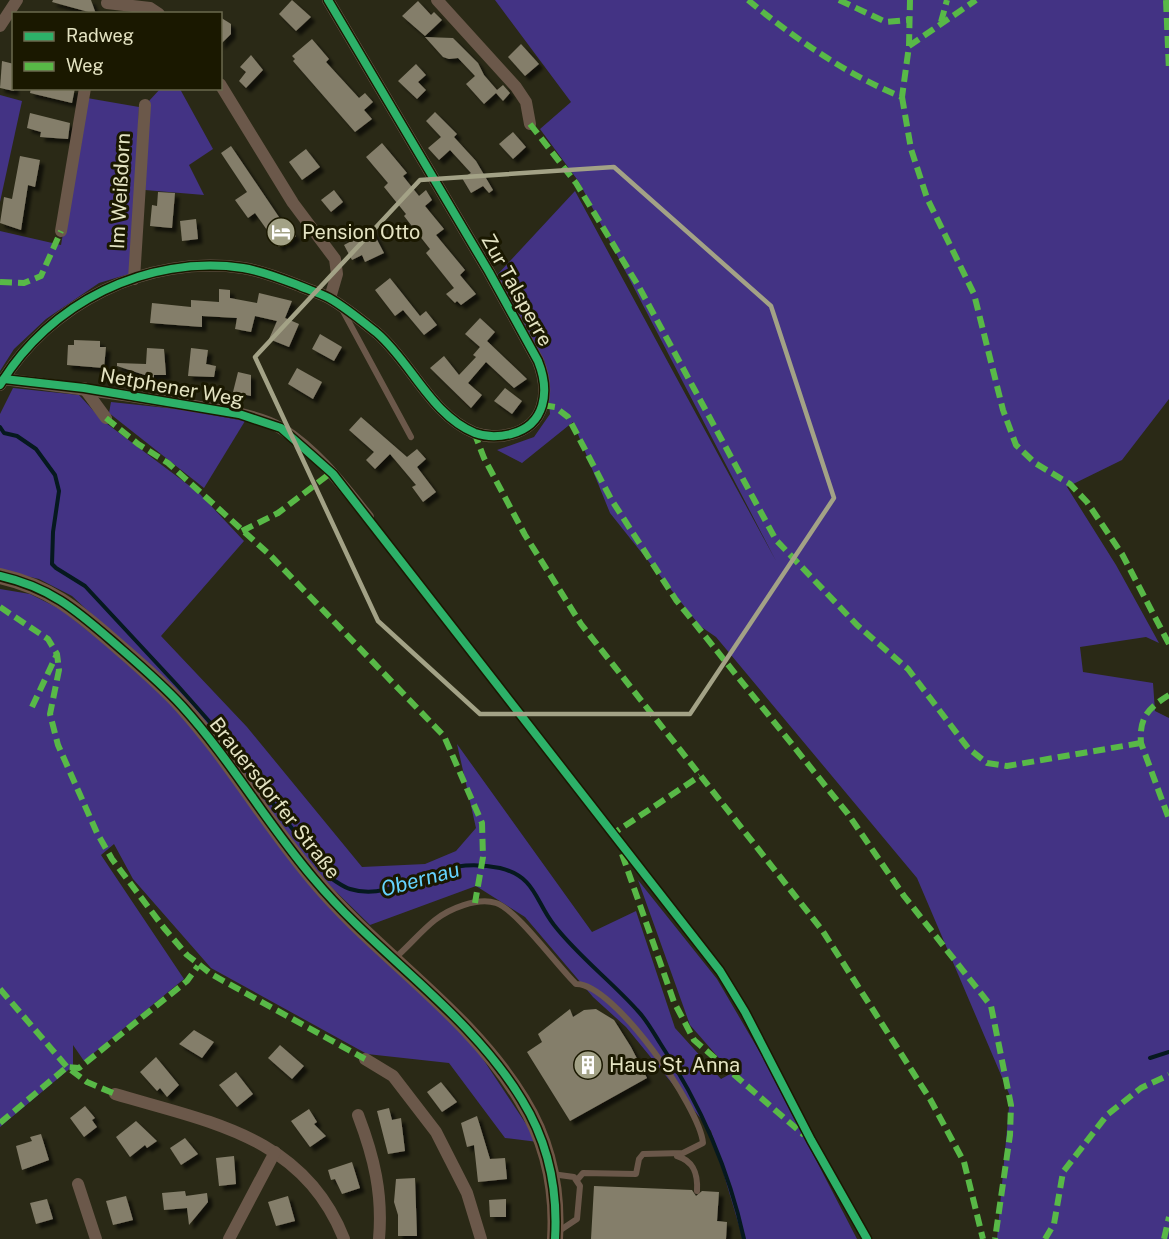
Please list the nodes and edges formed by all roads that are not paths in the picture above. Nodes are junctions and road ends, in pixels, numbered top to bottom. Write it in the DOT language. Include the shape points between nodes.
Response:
graph roads {
  1 [pos="17,0"];
  2 [pos="328,0"];
  3 [pos="437,0"];
  4 [pos="107,5"];
  5 [pos="156,12"];
  6 [pos="0,26"];
  7 [pos="222,87"];
  8 [pos="85,90"];
  9 [pos="145,105"];
  10 [pos="530,124"];
  11 [pos="61,231"];
  12 [pos="134,279"];
  13 [pos="335,302"];
  14 [pos="2,382"];
  15 [pos="84,388"];
  16 [pos="106,418"];
  17 [pos="411,437"];
  18 [pos="368,517"];
  19 [pos="0,576"];
  20 [pos="395,958"];
  21 [pos="365,1059"];
  22 [pos="115,1094"];
  23 [pos="358,1115"];
  24 [pos="275,1152"];
  25 [pos="673,1155"];
  26 [pos="552,1174"];
  27 [pos="577,1180"];
  28 [pos="78,1184"];
  29 [pos="697,1191"];
  30 [pos="556,1236"];
  31 [pos="96,1239"];
  32 [pos="229,1239"];
  33 [pos="344,1239"];
  34 [pos="380,1239"];
  35 [pos="481,1239"];
  1 -- 6 [label="street"];
  2 -- 13 [label="street, Zur Talsperre" via="538,361 545,393 540,414 515,433 502,436 474,432 436,401 378,334"];
  3 -- 10 [label="street" via="516,87 526,102"];
  4 -- 5 [label="street" via="150,8"];
  7 -- 13 [label="street" via="293,203 335,259"];
  8 -- 11 [label="street"];
  9 -- 12 [label="street, Im Weißdorn"];
  12 -- 13 [label="street, Zur Talsperre" via="183,268 244,268 280,278"];
  12 -- 14 [label="street, Zur Talsperre" via="75,306 53,321"];
  13 -- 17 [label="lane"];
  14 -- 15 [label="street, Netphener Weg"];
  15 -- 16 [label="street"];
  15 -- 18 [label="street, Netphener Weg" via="230,412 281,428 333,474"];
  19 -- 20 [label="street, Brauersdorfer Straße" via="34,586 69,603 144,669 213,743 314,880"];
  20 -- 25 [label="lane" via="435,920 460,907 496,903 514,916 576,984 586,984 602,993 643,1036 703,1140 701,1146"];
  20 -- 26 [label="street, Brauersdorfer Straße" via="494,1059 524,1102"];
  21 -- 35 [label="street" via="393,1076 436,1132 467,1192"];
  22 -- 24 [label="street" via="241,1132"];
  23 -- 34 [label="street" via="380,1186"];
  24 -- 32 [label="street"];
  24 -- 33 [label="street" via="309,1180"];
  25 -- 27 [label="lane" via="643,1154 636,1174 583,1173"];
  25 -- 29 [label="lane" via="693,1166"];
  26 -- 27 [label="lane"];
  26 -- 30 [label="street, Brauersdorfer Straße"];
  27 -- 30 [label="lane" via="577,1219"];
  28 -- 31 [label="street"];
}
